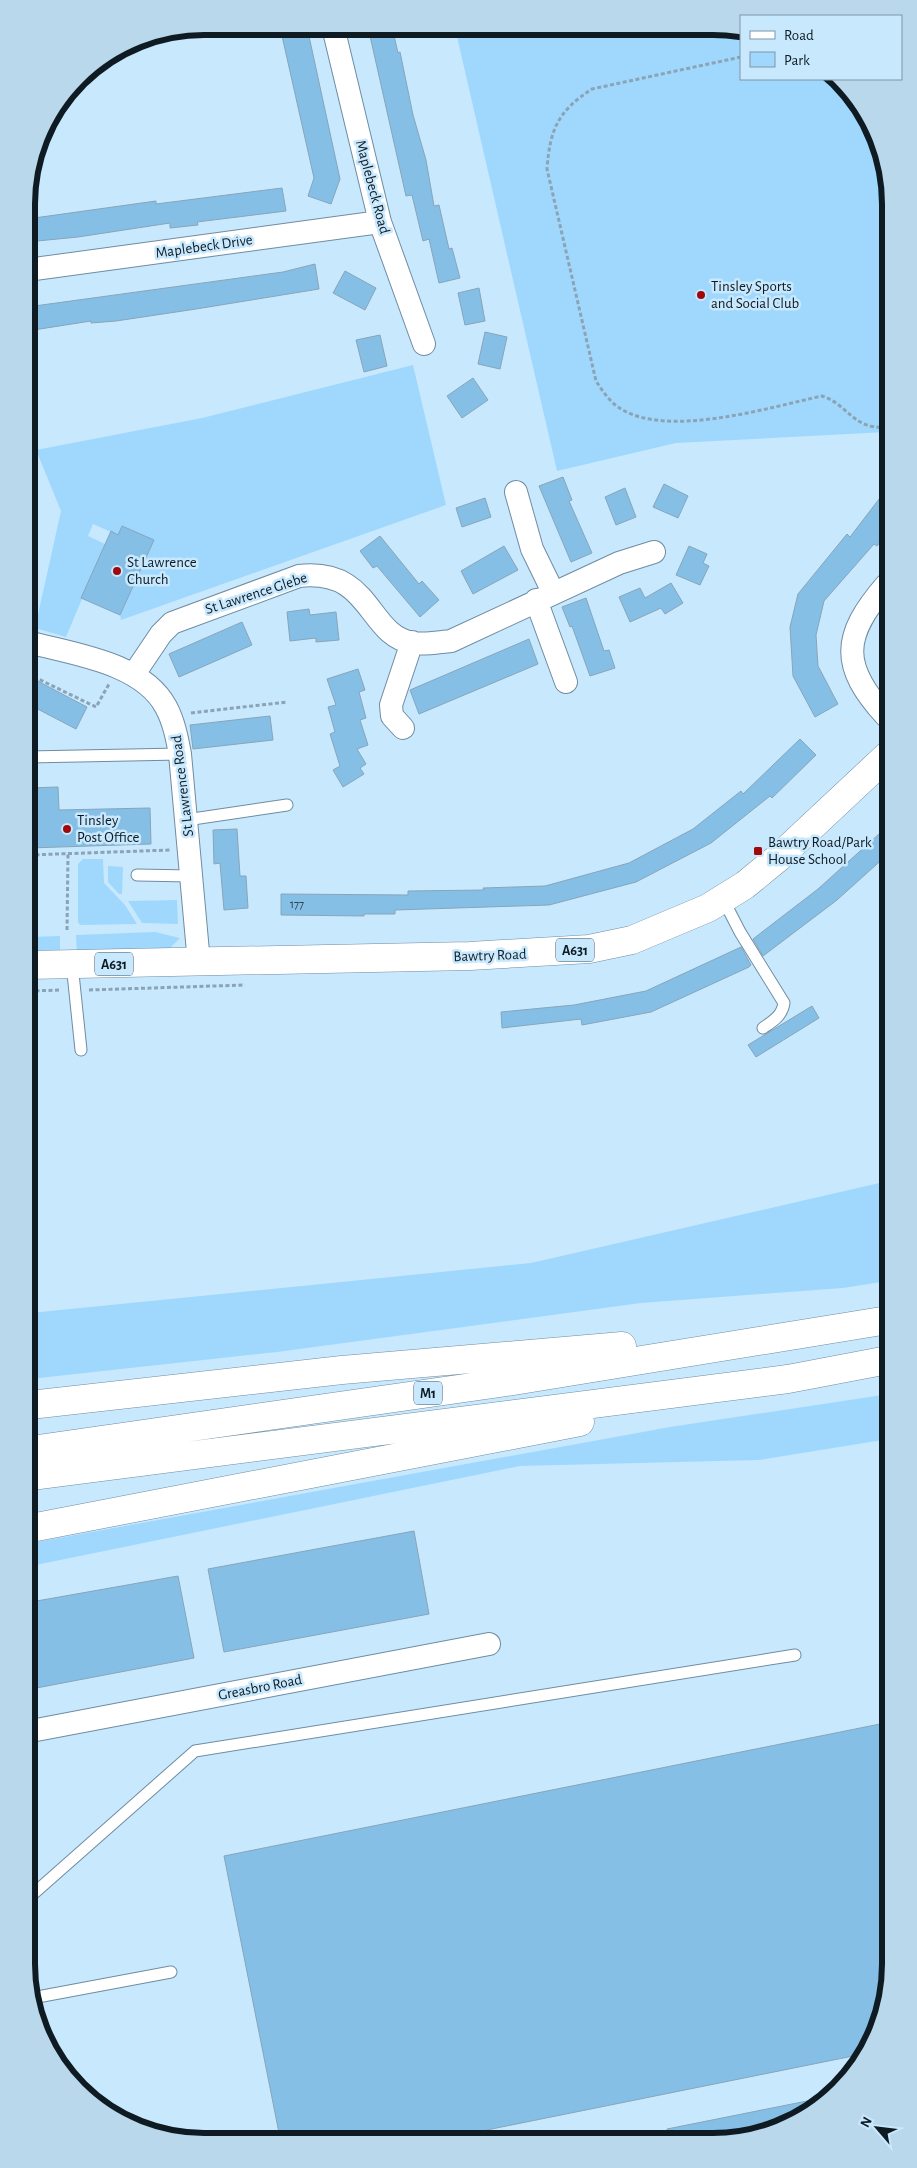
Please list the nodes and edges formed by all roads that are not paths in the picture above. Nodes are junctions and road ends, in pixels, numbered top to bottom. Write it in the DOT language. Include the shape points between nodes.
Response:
graph roads {
  1 [pos="335,35"];
  2 [pos="380,222"];
  3 [pos="35,269"];
  4 [pos="424,344"];
  5 [pos="516,492"];
  6 [pos="654,552"];
  7 [pos="882,590"];
  8 [pos="545,596"];
  9 [pos="412,642"];
  10 [pos="35,644"];
  11 [pos="126,671"];
  12 [pos="566,682"];
  13 [pos="882,711"];
  14 [pos="403,728"];
  15 [pos="180,754"];
  16 [pos="35,757"];
  17 [pos="882,761"];
  18 [pos="287,805"];
  19 [pos="186,820"];
  20 [pos="137,875"];
  21 [pos="191,876"];
  22 [pos="723,899"];
  23 [pos="199,963"];
  24 [pos="72,964"];
  25 [pos="35,965"];
  26 [pos="763,1028"];
  27 [pos="82,1050"];
  28 [pos="882,1321"];
  29 [pos="825,1330"];
  30 [pos="882,1361"];
  31 [pos="750,1384"];
  32 [pos="35,1404"];
  33 [pos="35,1449"];
  34 [pos="35,1475"];
  35 [pos="35,1527"];
  36 [pos="489,1644"];
  37 [pos="795,1655"];
  38 [pos="35,1730"];
  39 [pos="35,1892"];
  40 [pos="171,1972"];
  41 [pos="39,1997"];
  1 -- 2 [label="street, Maplebeck Road"];
  2 -- 3 [label="street, Maplebeck Drive"];
  2 -- 4 [label="street, Maplebeck Road"];
  5 -- 8 [label="street"];
  6 -- 8 [label="street" via="619,563"];
  7 -- 13 [label="street" via="859,620 852,658 856,677"];
  8 -- 9 [label="street" via="451,641"];
  8 -- 12 [label="street"];
  9 -- 11 [label="street, St Lawrence Glebe" via="387,627 354,588 340,580 313,574 299,576 172,623"];
  9 -- 14 [label="street" via="391,705 392,716"];
  10 -- 11 [label="street, St Lawrence Road"];
  11 -- 15 [label="street, St Lawrence Road" via="154,690 170,716"];
  15 -- 16 [label="lane"];
  15 -- 19 [label="street, St Lawrence Road"];
  17 -- 22 [label="main road, Bawtry Road / A631" via="778,858"];
  18 -- 19 [label="lane"];
  19 -- 21 [label="street, St Lawrence Road"];
  20 -- 21 [label="lane"];
  21 -- 23 [label="street, St Lawrence Road"];
  22 -- 23 [label="main road, Bawtry Road / A631" via="632,940 589,949 470,956"];
  22 -- 26 [label="lane" via="784,1003 779,1017"];
  23 -- 24 [label="main road, Bawtry Road / A631"];
  24 -- 25 [label="main road, Bawtry Road / A631"];
  24 -- 27 [label="lane"];
  28 -- 29 [label="main road, M1"];
  29 -- 32 [label="main road, M1" via="342,1370"];
  29 -- 33 [label="main road, M1" via="500,1383"];
  30 -- 31 [label="main road, M1"];
  31 -- 34 [label="main road, M1"];
  31 -- 35 [label="main road" via="622,1414"];
  36 -- 38 [label="street, Greasbro Road"];
  37 -- 39 [label="lane" via="195,1751"];
  40 -- 41 [label="lane"];
}
